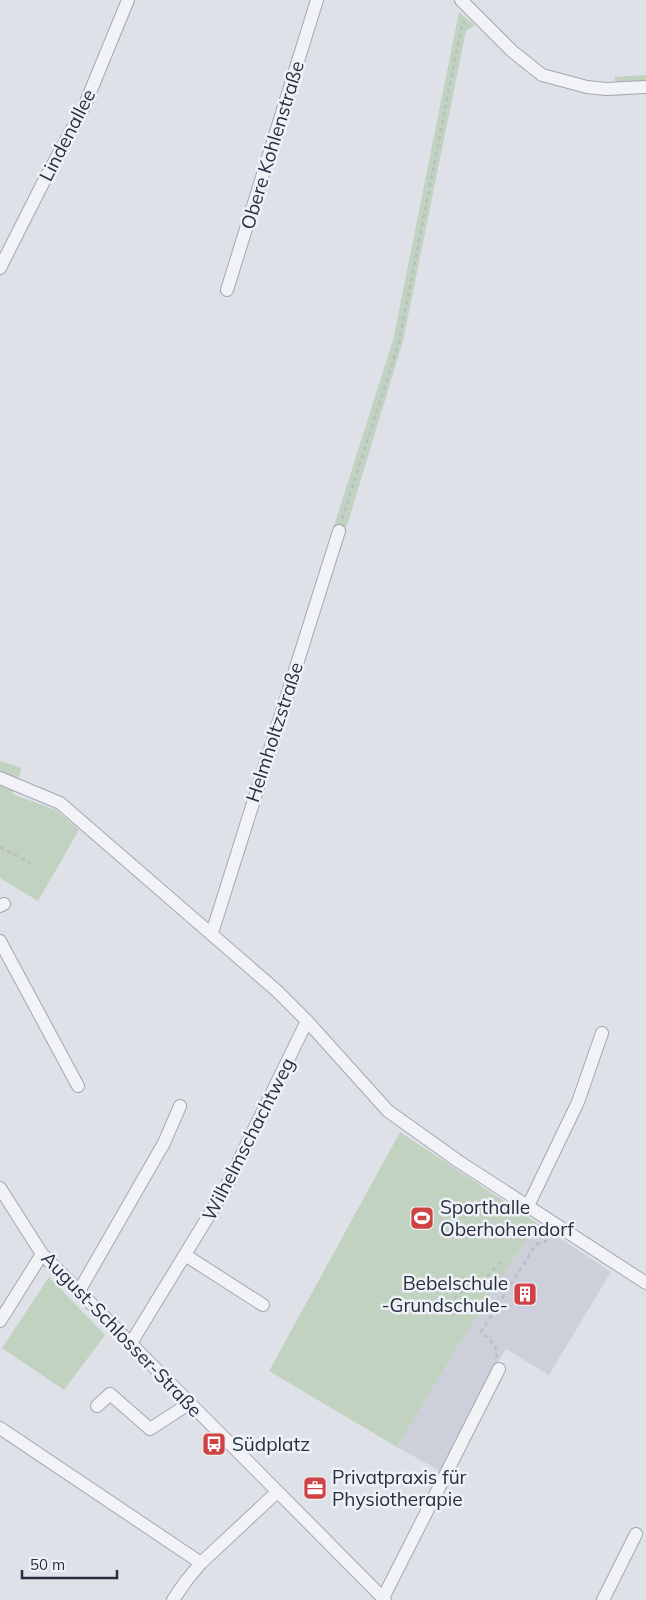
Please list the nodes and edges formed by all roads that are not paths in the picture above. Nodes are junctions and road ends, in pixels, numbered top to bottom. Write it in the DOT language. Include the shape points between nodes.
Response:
graph roads {
  1 [pos="128,0"];
  2 [pos="317,0"];
  3 [pos="461,0"];
  4 [pos="646,87"];
  5 [pos="0,268"];
  6 [pos="227,290"];
  7 [pos="339,531"];
  8 [pos="0,778"];
  9 [pos="212,933"];
  10 [pos="0,941"];
  11 [pos="307,1021"];
  12 [pos="602,1033"];
  13 [pos="78,1086"];
  14 [pos="180,1106"];
  15 [pos="0,1188"];
  16 [pos="528,1206"];
  17 [pos="42,1254"];
  18 [pos="185,1255"];
  19 [pos="646,1283"];
  20 [pos="80,1291"];
  21 [pos="264,1305"];
  22 [pos="0,1320"];
  23 [pos="131,1343"];
  24 [pos="498,1369"];
  25 [pos="190,1403"];
  26 [pos="97,1406"];
  27 [pos="0,1428"];
  28 [pos="277,1492"];
  29 [pos="636,1534"];
  30 [pos="201,1563"];
  31 [pos="384,1599"];
  32 [pos="174,1600"];
  33 [pos="603,1600"];
  1 -- 5 [label="street, Lindenallee" via="84,107"];
  2 -- 6 [label="street, Obere Kohlenstraße"];
  3 -- 4 [label="street" via="512,51 542,75 606,90"];
  7 -- 9 [label="street, Helmholtzstraße"];
  8 -- 9 [label="street" via="60,803"];
  9 -- 11 [label="street"];
  10 -- 13 [label="street"];
  11 -- 16 [label="street" via="388,1111"];
  11 -- 18 [label="street, Wilhelmschachtweg" via="225,1189"];
  12 -- 16 [label="street" via="578,1102"];
  14 -- 20 [label="street" via="164,1142"];
  15 -- 17 [label="street, August-Schlosser-Straße"];
  16 -- 19 [label="street"];
  17 -- 20 [label="street, August-Schlosser-Straße"];
  17 -- 22 [label="street"];
  18 -- 21 [label="street"];
  18 -- 23 [label="street, Wilhelmschachtweg"];
  20 -- 23 [label="street, August-Schlosser-Straße"];
  23 -- 25 [label="street, August-Schlosser-Straße"];
  24 -- 31 [label="street, August-Schlosser-Straße"];
  25 -- 26 [label="street" via="150,1428 110,1394"];
  25 -- 28 [label="street, August-Schlosser-Straße"];
  27 -- 30 [label="street"];
  28 -- 30 [label="street"];
  28 -- 31 [label="street, August-Schlosser-Straße"];
  29 -- 33 [label="street"];
  30 -- 32 [label="street"];
}
